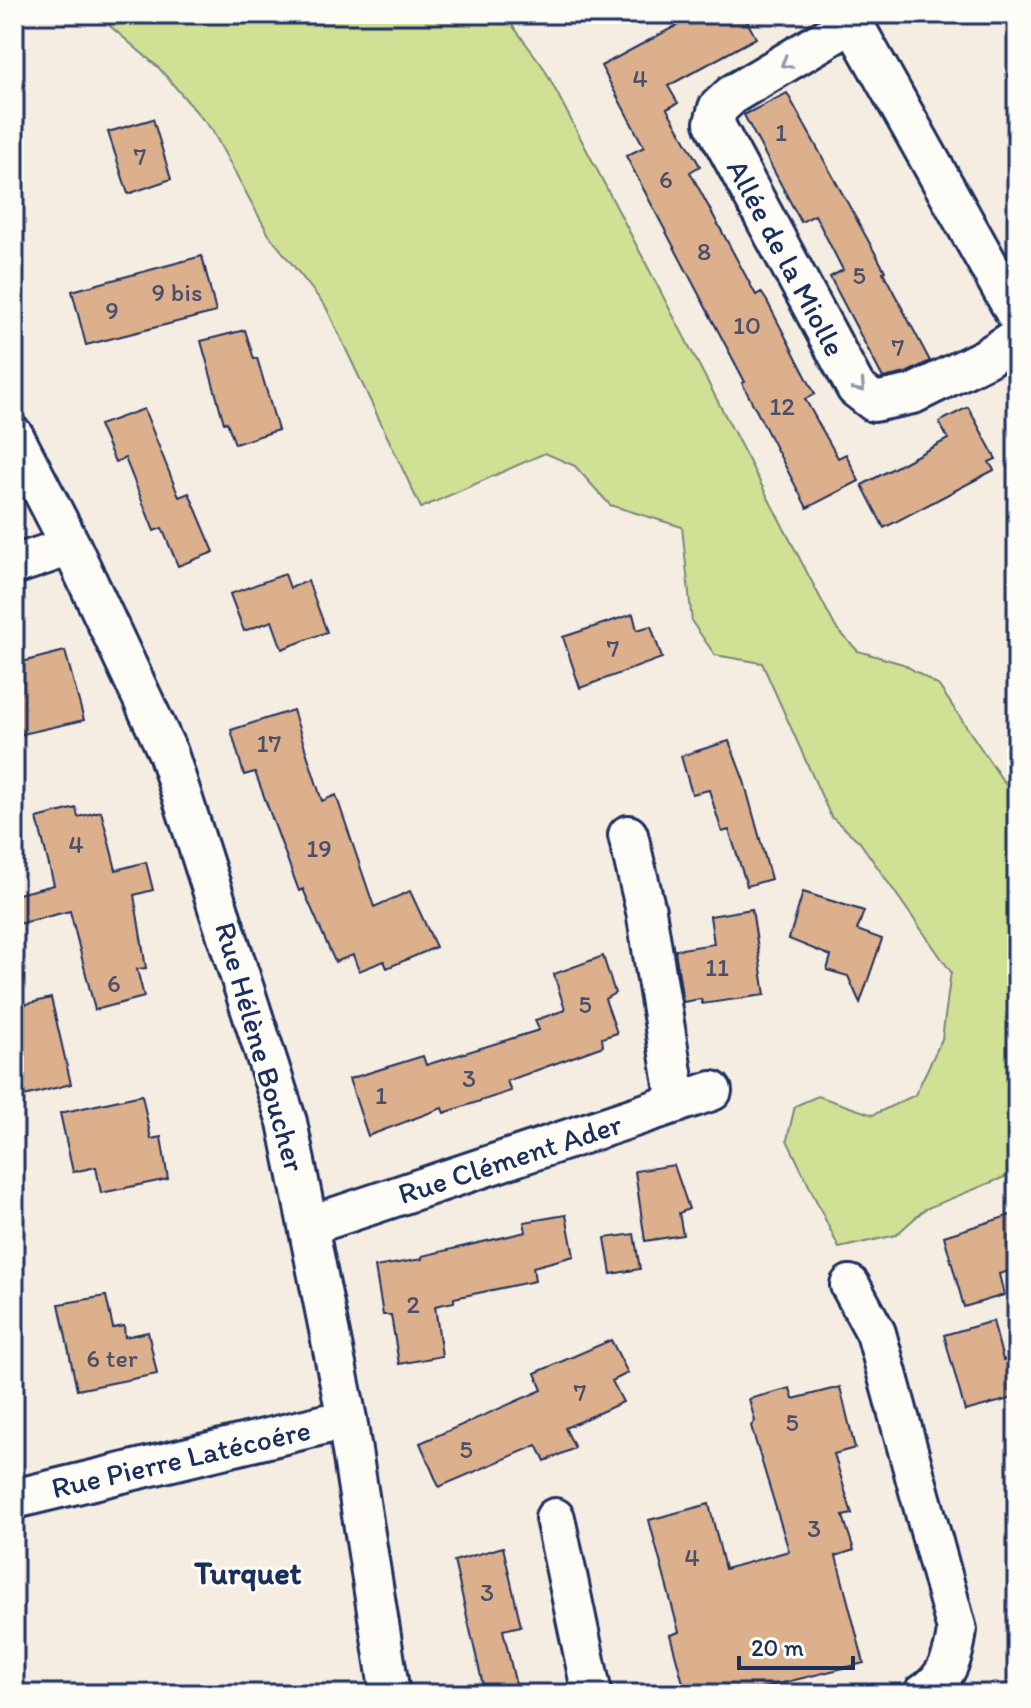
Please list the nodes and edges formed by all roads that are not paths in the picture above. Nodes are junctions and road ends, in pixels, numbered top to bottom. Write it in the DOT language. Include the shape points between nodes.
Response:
graph roads {
  1 [pos="850,18"];
  2 [pos="1017,316"];
  3 [pos="1017,338"];
  4 [pos="14,436"];
  5 [pos="71,546"];
  6 [pos="14,565"];
  7 [pos="628,835"];
  8 [pos="308,1226"];
  9 [pos="850,1285"];
  10 [pos="347,1419"];
  11 [pos="14,1499"];
  12 [pos="555,1518"];
  13 [pos="390,1694"];
  14 [pos="592,1694"];
  15 [pos="923,1694"];
  1 -- 2 [label="street"];
  1 -- 3 [label="street, Allée de la Miolle, one-way" via="733,94 718,108 714,123 856,388 874,402 913,394"];
  4 -- 5 [label="street, Rue Hélène Boucher"];
  5 -- 6 [label="street"];
  5 -- 8 [label="street, Rue Hélène Boucher" via="168,753 287,1122"];
  7 -- 8 [label="street, Rue Clément Ader" via="694,1097"];
  8 -- 10 [label="street, Rue Hélène Boucher"];
  9 -- 15 [label="street" via="876,1333 957,1630 945,1674"];
  10 -- 11 [label="street, Rue Pierre Latécoére"];
  10 -- 13 [label="street, Rue Hélène Boucher"];
  12 -- 14 [label="street"];
}
